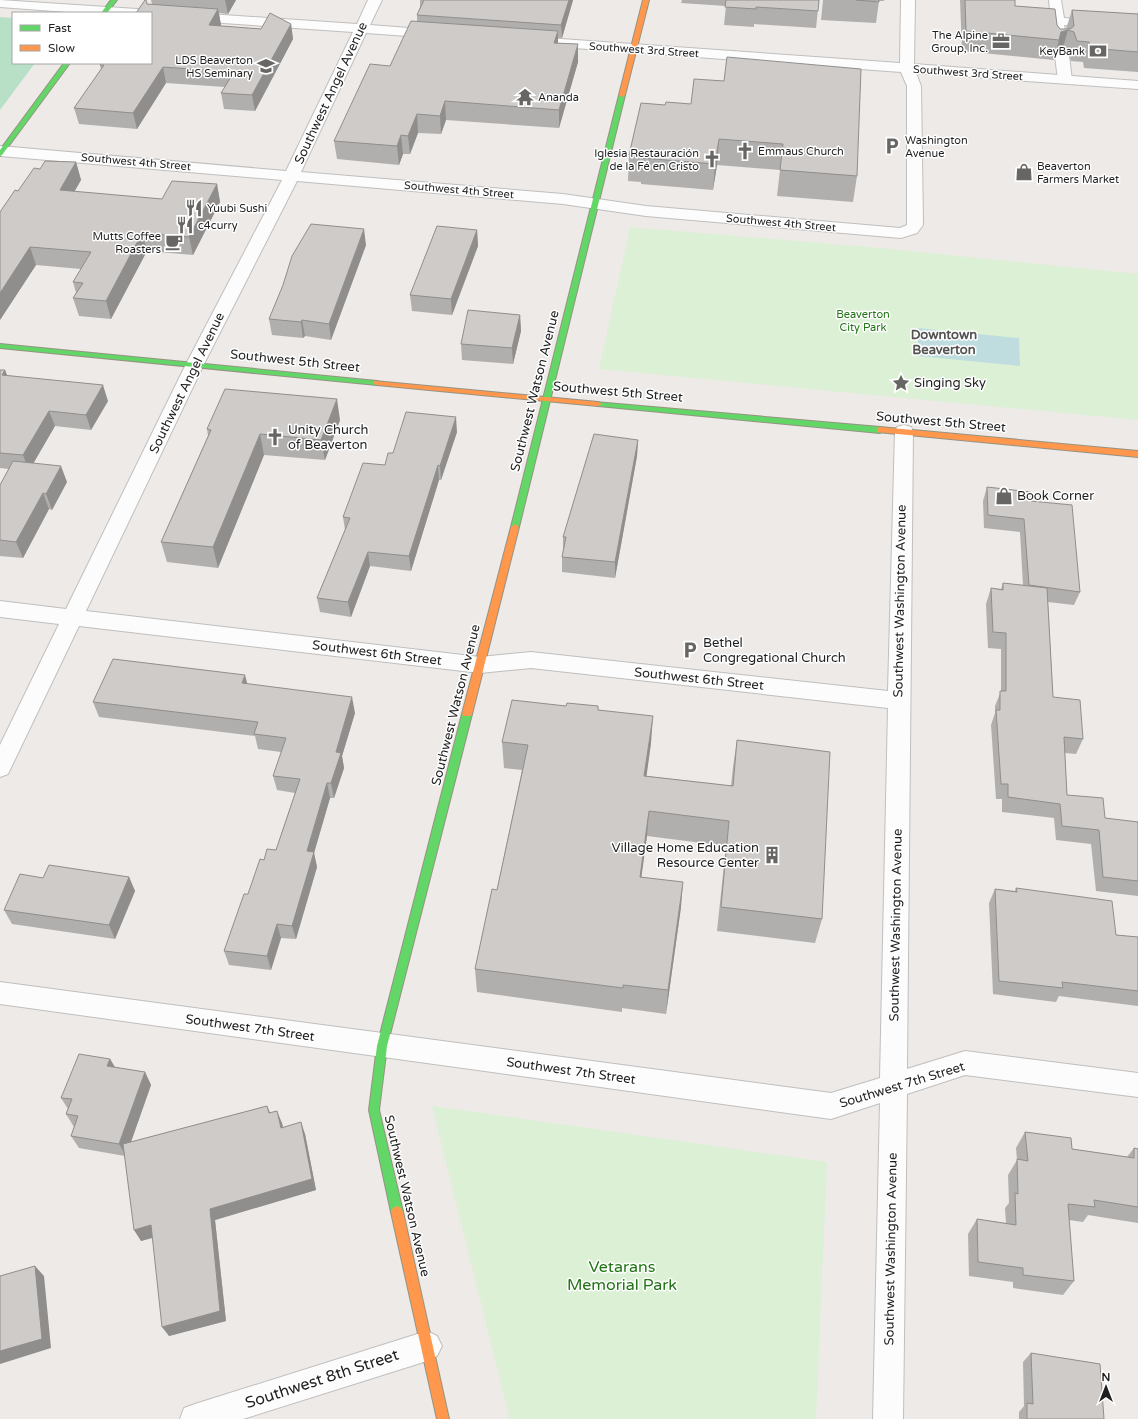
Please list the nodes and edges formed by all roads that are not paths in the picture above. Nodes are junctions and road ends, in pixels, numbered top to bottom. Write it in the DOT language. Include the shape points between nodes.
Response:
graph roads {
  1 [pos="375,0"];
  2 [pos="646,0"];
  3 [pos="908,0"];
  4 [pos="1055,0"];
  5 [pos="0,3"];
  6 [pos="108,8"];
  7 [pos="130,12"];
  8 [pos="152,14"];
  9 [pos="1057,22"];
  10 [pos="1138,27"];
  11 [pos="360,28"];
  12 [pos="447,35"];
  13 [pos="534,41"];
  14 [pos="634,49"];
  15 [pos="66,64"];
  16 [pos="907,68"];
  17 [pos="1065,80"];
  18 [pos="1138,85"];
  19 [pos="1,152"];
  20 [pos="292,176"];
  21 [pos="594,203"];
  22 [pos="0,346"];
  23 [pos="195,364"];
  24 [pos="548,399"];
  25 [pos="904,431"];
  26 [pos="1138,454"];
  27 [pos="0,608"];
  28 [pos="74,617"];
  29 [pos="480,665"];
  30 [pos="898,701"];
  31 [pos="0,768"];
  32 [pos="0,993"];
  33 [pos="382,1046"];
  34 [pos="1138,1084"];
  35 [pos="894,1086"];
  36 [pos="427,1346"];
  37 [pos="195,1419"];
  38 [pos="443,1419"];
  39 [pos="888,1419"];
  1 -- 11 [label="street, Southwest Angel Avenue"];
  2 -- 14 [label="main road, Southwest Watson Avenue"];
  3 -- 16 [label="street"];
  4 -- 9 [label="lane"];
  5 -- 6 [label="street"];
  6 -- 7 [label="street"];
  8 -- 11 [label="street"];
  9 -- 10 [label="lane"];
  9 -- 17 [label="lane"];
  11 -- 12 [label="street"];
  11 -- 20 [label="street, Southwest Angel Avenue"];
  13 -- 14 [label="street, Southwest 3rd Street"];
  14 -- 16 [label="street, Southwest 3rd Street"];
  14 -- 21 [label="main road, Southwest Watson Avenue"];
  15 -- 19 [label="main road"];
  16 -- 17 [label="street, Southwest 3rd Street"];
  16 -- 21 [label="street, Southwest 4th Street" via="914,86 915,225 911,230 901,233 880,232 646,211"];
  17 -- 18 [label="street, Southwest 3rd Street"];
  19 -- 20 [label="street, Southwest 4th Street"];
  20 -- 21 [label="street, Southwest 4th Street" via="563,198"];
  20 -- 23 [label="street, Southwest Angel Avenue"];
  21 -- 24 [label="main road, Southwest Watson Avenue"];
  22 -- 23 [label="main road, Southwest 5th Street"];
  23 -- 24 [label="main road, Southwest 5th Street"];
  23 -- 28 [label="street, Southwest Angel Avenue"];
  24 -- 25 [label="main road, Southwest 5th Street"];
  24 -- 29 [label="main road, Southwest Watson Avenue"];
  25 -- 26 [label="main road, Southwest 5th Street"];
  25 -- 30 [label="street, Southwest Washington Avenue"];
  27 -- 28 [label="street, Southwest 6th Street"];
  28 -- 29 [label="street, Southwest 6th Street"];
  28 -- 31 [label="street, Southwest Angel Avenue"];
  29 -- 30 [label="street, Southwest 6th Street" via="531,660"];
  29 -- 33 [label="main road, Southwest Watson Avenue"];
  30 -- 35 [label="street, Southwest Washington Avenue"];
  32 -- 33 [label="street, Southwest 7th Street"];
  33 -- 35 [label="street, Southwest 7th Street" via="831,1106"];
  33 -- 36 [label="main road, Southwest Watson Avenue" via="374,1110"];
  34 -- 35 [label="street, Southwest 7th Street" via="965,1063"];
  35 -- 39 [label="street, Southwest Washington Avenue"];
  36 -- 37 [label="street, Southwest 8th Street"];
  36 -- 38 [label="main road, Southwest Watson Avenue"];
}
